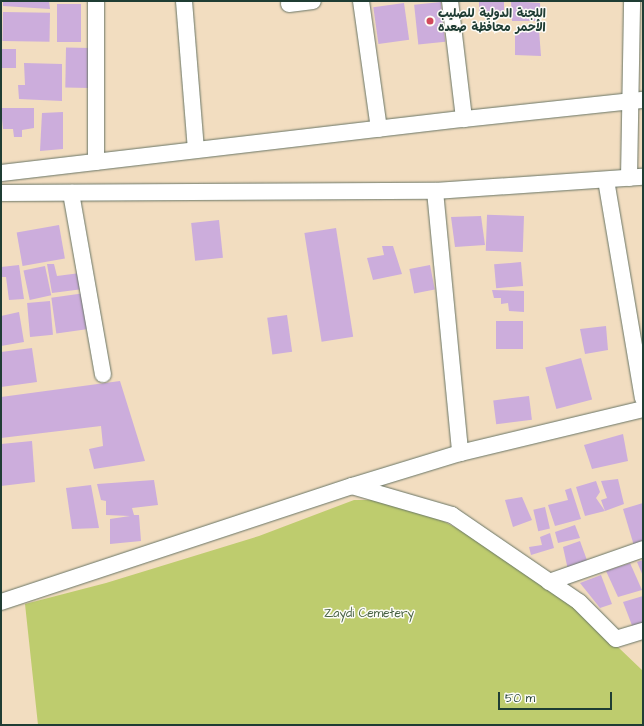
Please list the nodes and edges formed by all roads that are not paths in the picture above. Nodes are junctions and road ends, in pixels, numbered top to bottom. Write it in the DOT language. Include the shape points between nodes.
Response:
graph roads {
  1 [pos="96,1"];
  2 [pos="184,1"];
  3 [pos="313,1"];
  4 [pos="361,1"];
  5 [pos="450,1"];
  6 [pos="632,1"];
  7 [pos="289,4"];
  8 [pos="636,101"];
  9 [pos="464,119"];
  10 [pos="379,128"];
  11 [pos="196,150"];
  12 [pos="96,162"];
  13 [pos="1,173"];
  14 [pos="636,178"];
  15 [pos="606,180"];
  16 [pos="435,191"];
  17 [pos="1,193"];
  18 [pos="72,193"];
  19 [pos="103,374"];
  20 [pos="643,398"];
  21 [pos="643,409"];
  22 [pos="460,453"];
  23 [pos="352,486"];
  24 [pos="643,549"];
  25 [pos="549,582"];
  26 [pos="1,602"];
  27 [pos="643,631"];
  1 -- 12 [label="street"];
  2 -- 11 [label="street"];
  3 -- 7 [label="street"];
  4 -- 10 [label="street"];
  5 -- 9 [label="street"];
  6 -- 8 [label="street"];
  8 -- 9 [label="street"];
  8 -- 14 [label="street"];
  9 -- 10 [label="street"];
  10 -- 11 [label="street"];
  11 -- 12 [label="street"];
  12 -- 13 [label="street"];
  14 -- 15 [label="street"];
  15 -- 16 [label="street"];
  15 -- 20 [label="street"];
  16 -- 18 [label="street"];
  16 -- 22 [label="street"];
  17 -- 18 [label="street"];
  18 -- 19 [label="street"];
  21 -- 22 [label="street"];
  22 -- 23 [label="street"];
  23 -- 25 [label="street" via="452,515"];
  23 -- 26 [label="street"];
  24 -- 25 [label="street"];
  25 -- 27 [label="street" via="579,602 616,639"];
}
